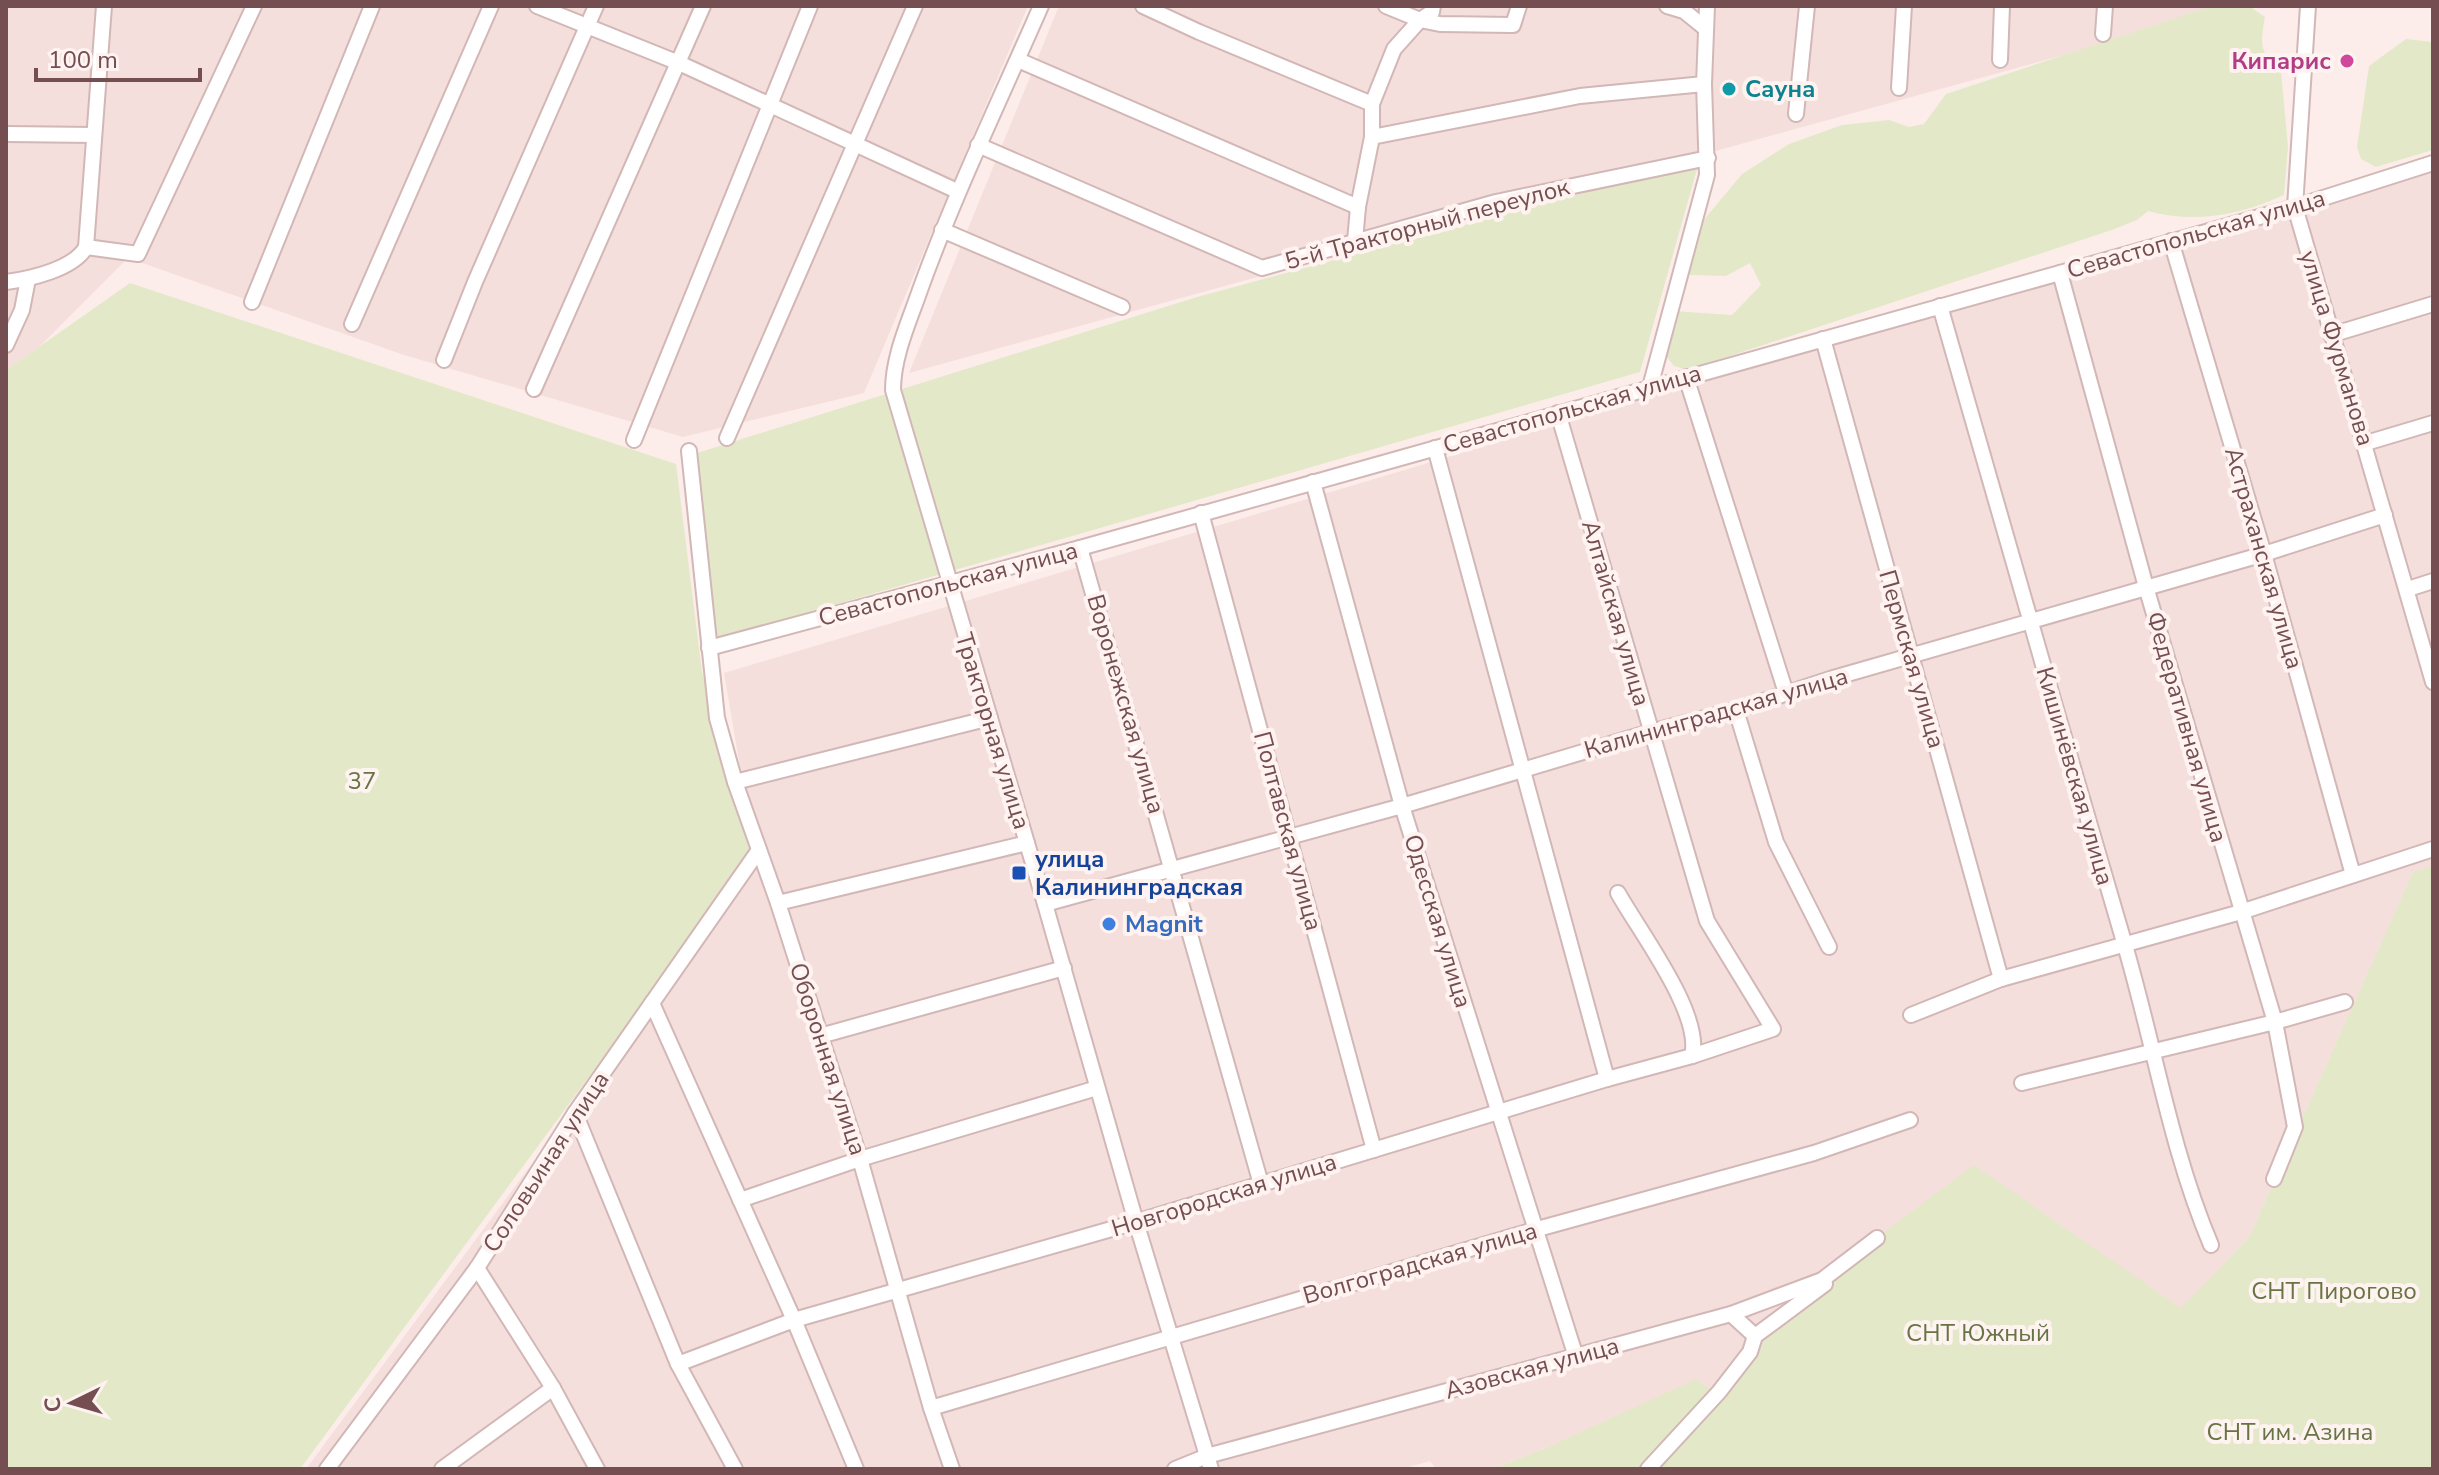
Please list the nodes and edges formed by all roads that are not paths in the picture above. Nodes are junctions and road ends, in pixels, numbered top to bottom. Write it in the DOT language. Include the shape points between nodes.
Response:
graph roads {
  1 [pos="104,6"];
  2 [pos="254,6"];
  3 [pos="372,6"];
  4 [pos="491,6"];
  5 [pos="537,6"];
  6 [pos="596,6"];
  7 [pos="703,6"];
  8 [pos="810,6"];
  9 [pos="915,6"];
  10 [pos="1041,6"];
  11 [pos="1143,6"];
  12 [pos="1386,6"];
  13 [pos="1433,6"];
  14 [pos="1519,6"];
  15 [pos="1667,6"];
  16 [pos="1707,6"];
  17 [pos="1807,6"];
  18 [pos="1904,6"];
  19 [pos="2002,6"];
  20 [pos="2105,6"];
  21 [pos="2308,6"];
  22 [pos="1686,8"];
  23 [pos="1420,20"];
  24 [pos="588,26"];
  25 [pos="1705,28"];
  26 [pos="2103,34"];
  27 [pos="1018,60"];
  28 [pos="2000,60"];
  29 [pos="679,63"];
  30 [pos="1704,84"];
  31 [pos="1899,88"];
  32 [pos="1372,104"];
  33 [pos="769,105"];
  34 [pos="1796,114"];
  35 [pos="6,134"];
  36 [pos="94,135"];
  37 [pos="1372,137"];
  38 [pos="857,144"];
  39 [pos="978,145"];
  40 [pos="1708,158"];
  41 [pos="2433,163"];
  42 [pos="957,191"];
  43 [pos="1358,207"];
  44 [pos="2295,207"];
  45 [pos="942,230"];
  46 [pos="1355,241"];
  47 [pos="2171,241"];
  48 [pos="86,247"];
  49 [pos="2060,273"];
  50 [pos="28,279"];
  51 [pos="6,282"];
  52 [pos="252,302"];
  53 [pos="2433,304"];
  54 [pos="1940,306"];
  55 [pos="1122,307"];
  56 [pos="352,324"];
  57 [pos="2331,335"];
  58 [pos="1823,339"];
  59 [pos="6,345"];
  60 [pos="444,360"];
  61 [pos="1686,377"];
  62 [pos="1650,387"];
  63 [pos="534,389"];
  64 [pos="1558,413"];
  65 [pos="2433,423"];
  66 [pos="727,438"];
  67 [pos="634,440"];
  68 [pos="2366,443"];
  69 [pos="1435,448"];
  70 [pos="689,451"];
  71 [pos="1313,482"];
  72 [pos="1201,513"];
  73 [pos="2385,515"];
  74 [pos="1080,548"];
  75 [pos="2264,554"];
  76 [pos="2433,581"];
  77 [pos="949,583"];
  78 [pos="2146,587"];
  79 [pos="2408,589"];
  80 [pos="2029,622"];
  81 [pos="709,648"];
  82 [pos="1911,657"];
  83 [pos="2433,682"];
  84 [pos="1786,693"];
  85 [pos="1736,710"];
  86 [pos="990,718"];
  87 [pos="1650,732"];
  88 [pos="1522,771"];
  89 [pos="735,782"];
  90 [pos="1402,806"];
  91 [pos="1289,836"];
  92 [pos="1027,843"];
  93 [pos="2433,849"];
  94 [pos="759,850"];
  95 [pos="1174,870"];
  96 [pos="2353,875"];
  97 [pos="1618,893"];
  98 [pos="778,903"];
  99 [pos="1045,904"];
  100 [pos="2241,912"];
  101 [pos="2125,946"];
  102 [pos="1829,947"];
  103 [pos="1064,968"];
  104 [pos="2001,979"];
  105 [pos="2345,1002"];
  106 [pos="652,1003"];
  107 [pos="1911,1015"];
  108 [pos="2275,1022"];
  109 [pos="1773,1029"];
  110 [pos="820,1036"];
  111 [pos="2153,1053"];
  112 [pos="1692,1056"];
  113 [pos="1607,1079"];
  114 [pos="2022,1083"];
  115 [pos="1097,1088"];
  116 [pos="1497,1112"];
  117 [pos="575,1113"];
  118 [pos="1910,1120"];
  119 [pos="1374,1150"];
  120 [pos="860,1159"];
  121 [pos="2274,1179"];
  122 [pos="1261,1184"];
  123 [pos="740,1200"];
  124 [pos="1136,1222"];
  125 [pos="1534,1230"];
  126 [pos="1894,1237"];
  127 [pos="1877,1238"];
  128 [pos="2211,1245"];
  129 [pos="477,1268"];
  130 [pos="895,1289"];
  131 [pos="1731,1314"];
  132 [pos="794,1320"];
  133 [pos="1172,1336"];
  134 [pos="1755,1336"];
  135 [pos="1576,1357"];
  136 [pos="678,1364"];
  137 [pos="553,1388"];
  138 [pos="931,1408"];
  139 [pos="1209,1462"];
  140 [pos="327,1469"];
  141 [pos="442,1469"];
  142 [pos="597,1469"];
  143 [pos="735,1469"];
  144 [pos="856,1469"];
  145 [pos="952,1469"];
  146 [pos="1175,1469"];
  147 [pos="1648,1469"];
  1 -- 36 [label="street"];
  2 -- 48 [label="street" via="138,254"];
  3 -- 52 [label="street"];
  4 -- 56 [label="street"];
  5 -- 24 [label="street"];
  6 -- 24 [label="street"];
  7 -- 29 [label="street"];
  8 -- 33 [label="street"];
  9 -- 38 [label="street"];
  10 -- 27 [label="street, Тракторная улица"];
  11 -- 32 [label="street"];
  12 -- 23 [label="street"];
  13 -- 23 [label="street"];
  14 -- 23 [label="street" via="1513,25"];
  15 -- 22 [label="street"];
  16 -- 25 [label="street"];
  17 -- 34 [label="street"];
  18 -- 31 [label="street"];
  19 -- 28 [label="street"];
  20 -- 26 [label="street"];
  21 -- 44 [label="street, улица Фурманова"];
  22 -- 25 [label="street"];
  23 -- 32 [label="street" via="1394,49"];
  24 -- 29 [label="street"];
  24 -- 60 [label="street"];
  25 -- 30 [label="street"];
  27 -- 39 [label="street, Тракторная улица"];
  27 -- 43 [label="street"];
  29 -- 33 [label="street"];
  29 -- 63 [label="street"];
  30 -- 37 [label="street" via="1580,96"];
  30 -- 40 [label="street"];
  32 -- 37 [label="street"];
  33 -- 38 [label="street"];
  33 -- 67 [label="street"];
  35 -- 36 [label="street"];
  36 -- 48 [label="street"];
  37 -- 43 [label="street"];
  38 -- 42 [label="street"];
  38 -- 66 [label="street"];
  39 -- 42 [label="street, Тракторная улица"];
  39 -- 46 [label="street, 5-й Тракторный переулок" via="1262,268"];
  40 -- 46 [label="street, 5-й Тракторный переулок" via="1496,202"];
  40 -- 62 [label="street"];
  41 -- 44 [label="street, Севастопольская улица"];
  42 -- 45 [label="street, Тракторная улица"];
  43 -- 46 [label="street"];
  44 -- 47 [label="street, Севастопольская улица"];
  44 -- 57 [label="street, улица Фурманова"];
  45 -- 55 [label="street"];
  45 -- 77 [label="street, Тракторная улица" via="901,343 893,390"];
  47 -- 49 [label="street, Севастопольская улица"];
  47 -- 75 [label="street, Астраханская улица"];
  48 -- 50 [label="street" via="81,257"];
  49 -- 54 [label="street, Севастопольская улица"];
  49 -- 78 [label="street, Федеративная улица"];
  50 -- 51 [label="street"];
  50 -- 59 [label="street" via="22,310"];
  53 -- 57 [label="street"];
  54 -- 58 [label="street, Севастопольская улица"];
  54 -- 80 [label="street, Кишинёвская улица"];
  57 -- 68 [label="street, улица Фурманова"];
  58 -- 61 [label="street, Севастопольская улица"];
  58 -- 82 [label="street, Пермская улица"];
  61 -- 62 [label="street, Севастопольская улица"];
  61 -- 84 [label="street"];
  62 -- 64 [label="street, Севастопольская улица"];
  64 -- 69 [label="street, Севастопольская улица"];
  64 -- 87 [label="street, Алтайская улица"];
  65 -- 68 [label="street"];
  68 -- 73 [label="street, улица Фурманова"];
  69 -- 71 [label="street, Севастопольская улица"];
  69 -- 88 [label="street"];
  70 -- 81 [label="street, Оборонная улица"];
  71 -- 72 [label="street, Севастопольская улица"];
  71 -- 90 [label="street, Одесская улица"];
  72 -- 74 [label="street, Севастопольская улица"];
  72 -- 91 [label="street, Полтавская улица"];
  73 -- 75 [label="street, Калининградская улица"];
  73 -- 79 [label="street, улица Фурманова"];
  74 -- 77 [label="street, Севастопольская улица"];
  74 -- 95 [label="street, Воронежская улица"];
  75 -- 78 [label="street, Калининградская улица"];
  75 -- 96 [label="street, Астраханская улица"];
  76 -- 79 [label="street"];
  77 -- 81 [label="street, Севастопольская улица"];
  77 -- 86 [label="street, Тракторная улица"];
  78 -- 80 [label="street, Калининградская улица"];
  78 -- 100 [label="street, Федеративная улица"];
  79 -- 83 [label="street, улица Фурманова"];
  80 -- 82 [label="street, Калининградская улица"];
  80 -- 101 [label="street, Кишинёвская улица"];
  81 -- 89 [label="street, Оборонная улица" via="717,718"];
  82 -- 84 [label="street, Калининградская улица"];
  82 -- 104 [label="street, Пермская улица"];
  84 -- 85 [label="street, Калининградская улица"];
  85 -- 87 [label="street, Калининградская улица"];
  85 -- 102 [label="street" via="1776,842"];
  86 -- 89 [label="street"];
  86 -- 92 [label="street, Тракторная улица"];
  87 -- 88 [label="street, Калининградская улица"];
  87 -- 109 [label="street, Алтайская улица" via="1707,921"];
  88 -- 90 [label="street, Калининградская улица"];
  88 -- 113 [label="street"];
  89 -- 94 [label="street, Оборонная улица"];
  90 -- 91 [label="street, Калининградская улица"];
  90 -- 116 [label="street, Одесская улица"];
  91 -- 95 [label="street, Калининградская улица"];
  91 -- 119 [label="street, Полтавская улица"];
  92 -- 98 [label="street"];
  92 -- 99 [label="street, Тракторная улица"];
  93 -- 96 [label="street"];
  94 -- 98 [label="street, Оборонная улица"];
  94 -- 106 [label="street, Соловьиная улица"];
  95 -- 99 [label="street, Калининградская улица"];
  95 -- 122 [label="street, Воронежская улица"];
  96 -- 100 [label="street"];
  97 -- 112 [label="street" via="1684,1004"];
  98 -- 110 [label="street, Оборонная улица"];
  99 -- 103 [label="street, Тракторная улица"];
  100 -- 101 [label="street"];
  100 -- 108 [label="street, Федеративная улица"];
  101 -- 104 [label="street"];
  101 -- 111 [label="street, Кишинёвская улица"];
  103 -- 110 [label="street"];
  103 -- 115 [label="street, Тракторная улица"];
  104 -- 107 [label="street"];
  105 -- 108 [label="street"];
  106 -- 117 [label="street, Соловьиная улица"];
  106 -- 123 [label="street"];
  108 -- 111 [label="street"];
  108 -- 121 [label="street, Федеративная улица" via="2295,1127"];
  109 -- 112 [label="street, Новгородская улица"];
  110 -- 120 [label="street, Оборонная улица"];
  111 -- 114 [label="street"];
  111 -- 128 [label="street, Кишинёвская улица" via="2191,1197"];
  112 -- 113 [label="street, Новгородская улица"];
  113 -- 116 [label="street, Новгородская улица"];
  115 -- 120 [label="street"];
  115 -- 124 [label="street, Тракторная улица"];
  116 -- 119 [label="street, Новгородская улица"];
  116 -- 125 [label="street, Одесская улица"];
  117 -- 129 [label="street, Соловьиная улица"];
  117 -- 136 [label="street"];
  118 -- 125 [label="street, Волгоградская улица" via="1814,1153"];
  119 -- 122 [label="street, Новгородская улица"];
  120 -- 123 [label="street"];
  120 -- 130 [label="street, Оборонная улица"];
  122 -- 124 [label="street, Новгородская улица"];
  123 -- 132 [label="street"];
  124 -- 130 [label="street, Новгородская улица"];
  124 -- 133 [label="street, Тракторная улица"];
  125 -- 133 [label="street, Волгоградская улица"];
  125 -- 135 [label="street, Одесская улица"];
  126 -- 134 [label="street" via="1885,1238"];
  127 -- 131 [label="street, Азовская улица" via="1822,1280"];
  129 -- 137 [label="street"];
  129 -- 140 [label="street, Соловьиная улица"];
  130 -- 132 [label="street, Новгородская улица"];
  130 -- 138 [label="street, Оборонная улица"];
  131 -- 134 [label="street"];
  131 -- 135 [label="street, Азовская улица"];
  132 -- 136 [label="street, Новгородская улица"];
  132 -- 144 [label="street"];
  133 -- 138 [label="street, Волгоградская улица"];
  133 -- 139 [label="street, Тракторная улица"];
  134 -- 147 [label="street" via="1750,1352 1719,1392"];
  135 -- 139 [label="street, Азовская улица"];
  136 -- 143 [label="street"];
  137 -- 141 [label="street"];
  137 -- 142 [label="street"];
  138 -- 145 [label="street, Оборонная улица"];
  139 -- 146 [label="street, Азовская улица"];
}
